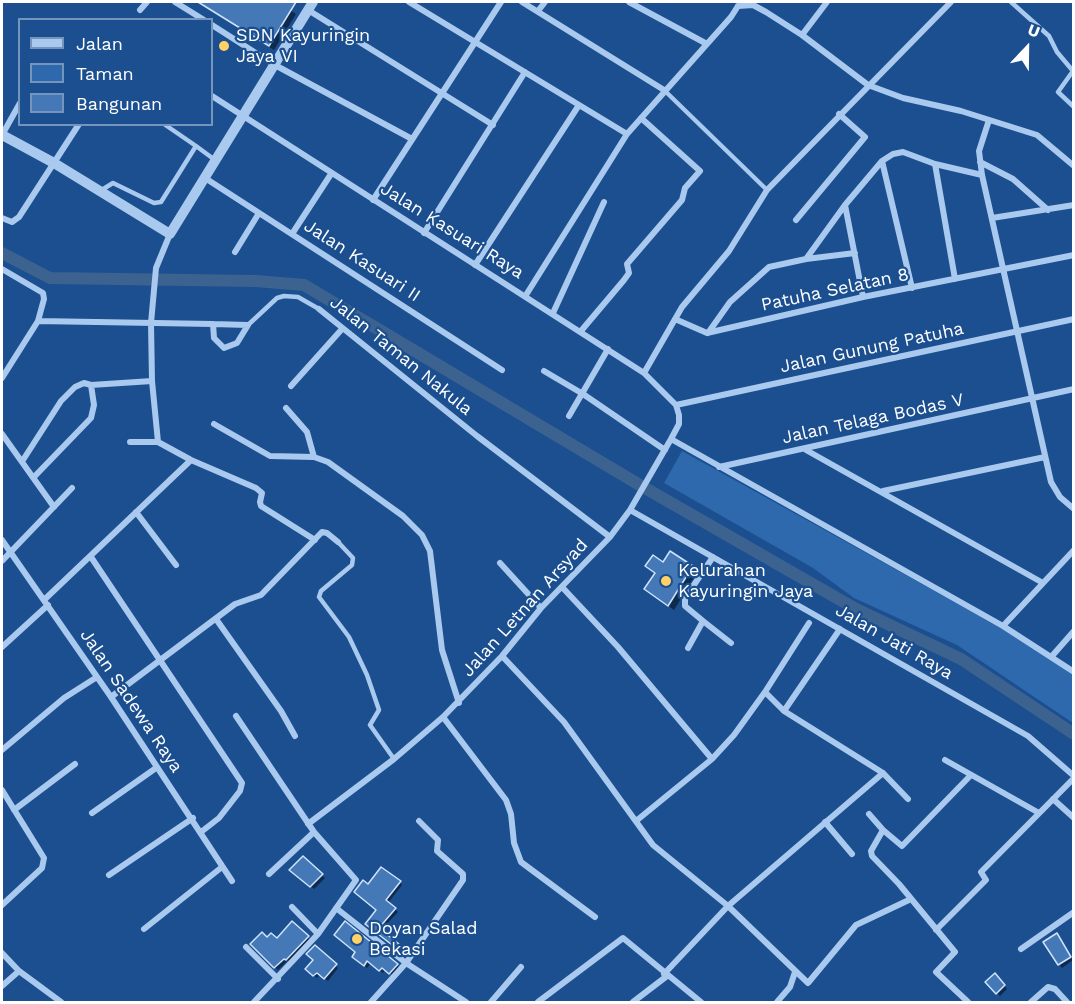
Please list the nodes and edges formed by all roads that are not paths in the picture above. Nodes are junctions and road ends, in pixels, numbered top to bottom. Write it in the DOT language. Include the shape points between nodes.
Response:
graph roads {
  1 [pos="147,2"];
  2 [pos="176,2"];
  3 [pos="409,2"];
  4 [pos="501,2"];
  5 [pos="522,2"];
  6 [pos="544,2"];
  7 [pos="629,2"];
  8 [pos="732,2"];
  9 [pos="827,2"];
  10 [pos="951,2"];
  11 [pos="1011,2"];
  12 [pos="310,6"];
  13 [pos="738,6"];
  14 [pos="140,10"];
  15 [pos="538,11"];
  16 [pos="201,18"];
  17 [pos="213,26"];
  18 [pos="802,35"];
  19 [pos="474,41"];
  20 [pos="707,44"];
  21 [pos="273,64"];
  22 [pos="525,72"];
  23 [pos="868,85"];
  24 [pos="664,90"];
  25 [pos="442,93"];
  26 [pos="213,97"];
  27 [pos="579,105"];
  28 [pos="18,107"];
  29 [pos="1074,107"];
  30 [pos="839,114"];
  31 [pos="243,116"];
  32 [pos="641,117"];
  33 [pos="989,120"];
  34 [pos="493,125"];
  35 [pos="78,126"];
  36 [pos="167,126"];
  37 [pos="627,134"];
  38 [pos="2,135"];
  39 [pos="412,139"];
  40 [pos="196,146"];
  41 [pos="216,160"];
  42 [pos="882,161"];
  43 [pos="980,162"];
  44 [pos="54,163"];
  45 [pos="935,164"];
  46 [pos="1074,166"];
  47 [pos="331,174"];
  48 [pos="982,176"];
  49 [pos="205,178"];
  50 [pos="767,190"];
  51 [pos="100,191"];
  52 [pos="373,200"];
  53 [pos="604,202"];
  54 [pos="845,205"];
  55 [pos="1074,205"];
  56 [pos="1048,210"];
  57 [pos="259,213"];
  58 [pos="2,218"];
  59 [pos="992,218"];
  60 [pos="796,220"];
  61 [pos="424,233"];
  62 [pos="170,234"];
  63 [pos="292,234"];
  64 [pos="235,252"];
  65 [pos="855,253"];
  66 [pos="1074,255"];
  67 [pos="806,259"];
  68 [pos="475,265"];
  69 [pos="2,269"];
  70 [pos="1003,270"];
  71 [pos="954,279"];
  72 [pos="912,288"];
  73 [pos="526,295"];
  74 [pos="863,297"];
  75 [pos="319,309"];
  76 [pos="553,313"];
  77 [pos="675,319"];
  78 [pos="1074,319"];
  79 [pos="38,321"];
  80 [pos="151,322"];
  81 [pos="213,324"];
  82 [pos="248,325"];
  83 [pos="342,328"];
  84 [pos="581,331"];
  85 [pos="1016,332"];
  86 [pos="707,333"];
  87 [pos="608,349"];
  88 [pos="5,367"];
  89 [pos="502,370"];
  90 [pos="544,371"];
  91 [pos="644,373"];
  92 [pos="2,378"];
  93 [pos="152,381"];
  94 [pos="91,385"];
  95 [pos="291,386"];
  96 [pos="1074,389"];
  97 [pos="583,394"];
  98 [pos="1033,398"];
  99 [pos="676,405"];
  100 [pos="286,408"];
  101 [pos="569,416"];
  102 [pos="214,424"];
  103 [pos="2,434"];
  104 [pos="671,439"];
  105 [pos="130,442"];
  106 [pos="158,442"];
  107 [pos="805,449"];
  108 [pos="665,450"];
  109 [pos="314,457"];
  110 [pos="1045,457"];
  111 [pos="22,460"];
  112 [pos="191,460"];
  113 [pos="718,467"];
  114 [pos="34,477"];
  115 [pos="72,488"];
  116 [pos="882,492"];
  117 [pos="54,507"];
  118 [pos="1074,509"];
  119 [pos="630,510"];
  120 [pos="136,512"];
  121 [pos="610,537"];
  122 [pos="2,540"];
  123 [pos="315,540"];
  124 [pos="338,542"];
  125 [pos="1074,550"];
  126 [pos="11,553"];
  127 [pos="91,557"];
  128 [pos="713,557"];
  129 [pos="2,561"];
  130 [pos="500,563"];
  131 [pos="176,565"];
  132 [pos="1043,583"];
  133 [pos="562,587"];
  134 [pos="46,602"];
  135 [pos="541,608"];
  136 [pos="216,619"];
  137 [pos="703,621"];
  138 [pos="809,623"];
  139 [pos="1002,626"];
  140 [pos="840,629"];
  141 [pos="1074,631"];
  142 [pos="731,643"];
  143 [pos="2,646"];
  144 [pos="688,648"];
  145 [pos="1052,656"];
  146 [pos="502,657"];
  147 [pos="161,660"];
  148 [pos="1074,672"];
  149 [pos="97,676"];
  150 [pos="765,692"];
  151 [pos="111,697"];
  152 [pos="459,703"];
  153 [pos="784,711"];
  154 [pos="236,716"];
  155 [pos="443,717"];
  156 [pos="295,736"];
  157 [pos="2,750"];
  158 [pos="394,759"];
  159 [pos="712,759"];
  160 [pos="945,760"];
  161 [pos="75,764"];
  162 [pos="156,768"];
  163 [pos="883,773"];
  164 [pos="971,775"];
  165 [pos="1074,777"];
  166 [pos="2,790"];
  167 [pos="908,799"];
  168 [pos="1053,799"];
  169 [pos="14,810"];
  170 [pos="92,813"];
  171 [pos="1039,813"];
  172 [pos="869,814"];
  173 [pos="193,818"];
  174 [pos="1074,819"];
  175 [pos="419,820"];
  176 [pos="636,821"];
  177 [pos="825,822"];
  178 [pos="308,824"];
  179 [pos="883,830"];
  180 [pos="201,832"];
  181 [pos="314,832"];
  182 [pos="852,854"];
  183 [pos="222,867"];
  184 [pos="268,874"];
  185 [pos="110,875"];
  186 [pos="232,881"];
  187 [pos="910,899"];
  188 [pos="2,906"];
  189 [pos="728,906"];
  190 [pos="292,907"];
  191 [pos="336,908"];
  192 [pos="1074,912"];
  193 [pos="595,917"];
  194 [pos="144,929"];
  195 [pos="936,930"];
  196 [pos="318,934"];
  197 [pos="246,947"];
  198 [pos="1021,949"];
  199 [pos="2,953"];
  200 [pos="406,963"];
  201 [pos="521,968"];
  202 [pos="19,971"];
  203 [pos="795,972"];
  204 [pos="665,975"];
  205 [pos="278,979"];
  206 [pos="2,986"];
  207 [pos="61,1002"];
  208 [pos="254,1002"];
  209 [pos="371,1002"];
  210 [pos="466,1002"];
  211 [pos="491,1002"];
  212 [pos="538,1002"];
  213 [pos="633,1002"];
  214 [pos="702,1002"];
  215 [pos="777,1002"];
  216 [pos="968,1002"];
  217 [pos="1031,1002"];
  218 [pos="1067,1002"];
  1 -- 14 [label="street"];
  2 -- 16 [label="street"];
  3 -- 19 [label="street"];
  4 -- 19 [label="street"];
  5 -- 15 [label="street"];
  6 -- 15 [label="street"];
  7 -- 20 [label="street"];
  8 -- 13 [label="street"];
  9 -- 18 [label="street"];
  10 -- 23 [label="street"];
  11 -- 29 [label="lane" via="1049,36 1073,71 1058,92"];
  12 -- 21 [label="street"];
  12 -- 25 [label="street"];
  13 -- 18 [label="street" via="758,7"];
  13 -- 20 [label="street"];
  15 -- 24 [label="street"];
  17 -- 21 [label="street"];
  18 -- 23 [label="street"];
  19 -- 22 [label="street"];
  19 -- 25 [label="street"];
  20 -- 24 [label="street"];
  21 -- 31 [label="street"];
  21 -- 39 [label="street"];
  22 -- 27 [label="street"];
  22 -- 34 [label="street"];
  23 -- 30 [label="street"];
  23 -- 33 [label="street"];
  24 -- 32 [label="street"];
  24 -- 50 [label="lane"];
  25 -- 34 [label="street"];
  25 -- 39 [label="street"];
  26 -- 31 [label="street, Jalan Kasuari Raya"];
  27 -- 37 [label="street"];
  27 -- 68 [label="street"];
  28 -- 38 [label="street"];
  30 -- 50 [label="street"];
  30 -- 60 [label="street" via="865,137"];
  31 -- 41 [label="street"];
  31 -- 47 [label="street, Jalan Kasuari Raya"];
  32 -- 37 [label="street"];
  32 -- 84 [label="street" via="700,171 685,188 682,200 627,264 624,280"];
  33 -- 43 [label="street" via="980,144"];
  33 -- 46 [label="street" via="1037,135"];
  34 -- 61 [label="street"];
  35 -- 44 [label="street"];
  36 -- 40 [label="lane"];
  37 -- 73 [label="street"];
  38 -- 44 [label="street"];
  39 -- 52 [label="street"];
  40 -- 41 [label="lane"];
  40 -- 51 [label="lane" via="161,202 154,203 113,183"];
  41 -- 49 [label="street"];
  42 -- 45 [label="street" via="900,152"];
  42 -- 54 [label="street"];
  42 -- 72 [label="street"];
  43 -- 48 [label="street"];
  43 -- 56 [label="street" via="1012,179"];
  44 -- 51 [label="street"];
  44 -- 58 [label="street" via="19,217 12,222"];
  45 -- 48 [label="street"];
  45 -- 71 [label="street"];
  47 -- 52 [label="street, Jalan Kasuari Raya"];
  47 -- 63 [label="street"];
  48 -- 59 [label="street"];
  49 -- 57 [label="street, Jalan Kasuari II"];
  49 -- 62 [label="street"];
  50 -- 77 [label="street" via="729,251 689,295"];
  51 -- 62 [label="street"];
  52 -- 61 [label="street, Jalan Kasuari Raya"];
  53 -- 76 [label="street"];
  54 -- 65 [label="street"];
  54 -- 67 [label="street"];
  55 -- 56 [label="street"];
  56 -- 59 [label="street"];
  57 -- 63 [label="street, Jalan Kasuari II"];
  57 -- 64 [label="street"];
  59 -- 70 [label="street"];
  61 -- 68 [label="street, Jalan Kasuari Raya"];
  62 -- 80 [label="street" via="156,268"];
  63 -- 89 [label="street, Jalan Kasuari II"];
  65 -- 67 [label="street"];
  65 -- 74 [label="street"];
  66 -- 70 [label="street, Patuha Selatan 8"];
  67 -- 86 [label="street" via="777,264 760,272"];
  68 -- 73 [label="street, Jalan Kasuari Raya"];
  69 -- 79 [label="street" via="43,293"];
  70 -- 71 [label="street, Patuha Selatan 8"];
  70 -- 85 [label="street"];
  71 -- 72 [label="street, Patuha Selatan 8"];
  72 -- 74 [label="street, Patuha Selatan 8"];
  73 -- 76 [label="street, Jalan Kasuari Raya"];
  74 -- 86 [label="street, Patuha Selatan 8"];
  75 -- 82 [label="lane, Jalan Taman Nakula" via="298,297 284,296"];
  75 -- 83 [label="street, Jalan Taman Nakula"];
  76 -- 84 [label="street, Jalan Kasuari Raya"];
  77 -- 86 [label="street"];
  77 -- 91 [label="street"];
  78 -- 85 [label="street, Jalan Gunung Patuha"];
  79 -- 80 [label="street"];
  79 -- 88 [label="street"];
  80 -- 81 [label="street"];
  80 -- 93 [label="street"];
  81 -- 82 [label="street"];
  81 -- 82 [label="street" via="214,338 224,348 237,343"];
  83 -- 95 [label="street"];
  83 -- 121 [label="street, Jalan Taman Nakula"];
  84 -- 87 [label="street, Jalan Kasuari Raya"];
  85 -- 98 [label="street"];
  85 -- 99 [label="street, Jalan Gunung Patuha"];
  87 -- 91 [label="street, Jalan Kasuari Raya"];
  87 -- 97 [label="street"];
  88 -- 92 [label="street"];
  90 -- 97 [label="street"];
  91 -- 99 [label="street"];
  93 -- 94 [label="street"];
  93 -- 106 [label="street"];
  94 -- 111 [label="street" via="75,387 61,401"];
  94 -- 114 [label="street" via="91,418"];
  96 -- 98 [label="street, Jalan Telaga Bodas V"];
  97 -- 101 [label="street"];
  97 -- 108 [label="street"];
  98 -- 107 [label="street, Jalan Telaga Bodas V"];
  98 -- 110 [label="street"];
  99 -- 104 [label="street, Jalan Letnan Arsyad" via="679,424"];
  100 -- 109 [label="street" via="307,432"];
  102 -- 109 [label="street" via="270,456"];
  103 -- 111 [label="street"];
  104 -- 108 [label="street, Jalan Letnan Arsyad"];
  104 -- 113 [label="street"];
  105 -- 106 [label="street"];
  106 -- 112 [label="street"];
  107 -- 113 [label="street, Jalan Telaga Bodas V"];
  107 -- 116 [label="street"];
  108 -- 119 [label="street, Jalan Letnan Arsyad"];
  109 -- 152 [label="street" via="328,462 403,516 427,541 442,650"];
  110 -- 116 [label="street"];
  110 -- 118 [label="street" via="1051,482"];
  111 -- 114 [label="street"];
  112 -- 120 [label="street"];
  112 -- 123 [label="street" via="262,491 260,504"];
  113 -- 139 [label="street"];
  114 -- 117 [label="street"];
  115 -- 117 [label="street"];
  116 -- 132 [label="street"];
  117 -- 126 [label="street"];
  119 -- 121 [label="street, Jalan Letnan Arsyad"];
  119 -- 128 [label="street, Jalan Jati Raya"];
  120 -- 127 [label="street"];
  120 -- 131 [label="street"];
  121 -- 133 [label="street, Jalan Letnan Arsyad"];
  122 -- 126 [label="street, Jalan Sadewa Raya"];
  123 -- 124 [label="street" via="325,531"];
  123 -- 136 [label="street" via="261,595 235,604"];
  124 -- 158 [label="lane" via="352,558 352,565 319,597 349,637 367,675 379,710 370,725"];
  125 -- 132 [label="street"];
  126 -- 129 [label="street"];
  126 -- 134 [label="street, Jalan Sadewa Raya"];
  127 -- 134 [label="street"];
  127 -- 147 [label="street"];
  128 -- 137 [label="street" via="685,598 685,606"];
  128 -- 140 [label="street, Jalan Jati Raya"];
  130 -- 135 [label="street"];
  132 -- 139 [label="street"];
  133 -- 135 [label="street, Jalan Letnan Arsyad"];
  133 -- 159 [label="street" via="618,646"];
  134 -- 143 [label="street"];
  134 -- 149 [label="street, Jalan Sadewa Raya"];
  135 -- 146 [label="street, Jalan Letnan Arsyad"];
  136 -- 147 [label="street"];
  136 -- 156 [label="street"];
  137 -- 142 [label="street"];
  137 -- 144 [label="street"];
  138 -- 150 [label="street"];
  139 -- 145 [label="street"];
  140 -- 153 [label="street"];
  140 -- 165 [label="street, Jalan Jati Raya" via="1028,736"];
  141 -- 145 [label="street"];
  145 -- 148 [label="street"];
  146 -- 152 [label="street, Jalan Letnan Arsyad"];
  146 -- 176 [label="street" via="564,722"];
  147 -- 151 [label="street"];
  147 -- 180 [label="street" via="243,784 219,818"];
  149 -- 151 [label="street, Jalan Sadewa Raya"];
  149 -- 157 [label="street"];
  150 -- 153 [label="street"];
  150 -- 159 [label="street"];
  151 -- 162 [label="street, Jalan Sadewa Raya"];
  152 -- 155 [label="street, Jalan Letnan Arsyad"];
  153 -- 163 [label="street"];
  154 -- 178 [label="street"];
  155 -- 158 [label="street, Jalan Letnan Arsyad"];
  155 -- 193 [label="street" via="506,800 521,862"];
  158 -- 178 [label="street, Jalan Letnan Arsyad"];
  159 -- 176 [label="street"];
  160 -- 164 [label="street"];
  161 -- 169 [label="street"];
  162 -- 170 [label="street"];
  162 -- 173 [label="street, Jalan Sadewa Raya"];
  163 -- 167 [label="street"];
  163 -- 177 [label="street"];
  164 -- 171 [label="street"];
  164 -- 179 [label="street" via="902,846"];
  165 -- 168 [label="street"];
  166 -- 169 [label="street"];
  168 -- 171 [label="street"];
  168 -- 174 [label="street"];
  169 -- 188 [label="street" via="44,858 42,868"];
  171 -- 195 [label="street" via="981,872 986,880"];
  172 -- 179 [label="street"];
  173 -- 180 [label="street, Jalan Sadewa Raya"];
  173 -- 185 [label="street"];
  175 -- 200 [label="street" via="438,840 438,851 464,876"];
  176 -- 189 [label="street" via="653,845"];
  177 -- 182 [label="street"];
  177 -- 189 [label="street"];
  178 -- 181 [label="street"];
  179 -- 187 [label="street" via="871,850 872,856"];
  180 -- 183 [label="street, Jalan Sadewa Raya"];
  181 -- 184 [label="street"];
  181 -- 191 [label="street" via="356,878"];
  183 -- 186 [label="street, Jalan Sadewa Raya"];
  183 -- 194 [label="street"];
  187 -- 195 [label="street"];
  187 -- 203 [label="street" via="856,925 808,982"];
  189 -- 203 [label="street"];
  189 -- 204 [label="street" via="707,924 706,930"];
  190 -- 196 [label="street"];
  191 -- 196 [label="street"];
  191 -- 200 [label="street"];
  192 -- 198 [label="street"];
  195 -- 216 [label="street" via="955,952 936,972"];
  196 -- 205 [label="street"];
  197 -- 205 [label="street"];
  199 -- 202 [label="street"];
  200 -- 209 [label="street"];
  200 -- 210 [label="street"];
  201 -- 211 [label="street"];
  202 -- 206 [label="street"];
  202 -- 207 [label="street"];
  203 -- 215 [label="street" via="790,987"];
  204 -- 212 [label="street" via="622,938"];
  204 -- 213 [label="street"];
  204 -- 214 [label="street"];
  205 -- 208 [label="street"];
  217 -- 218 [label="street" via="1048,987"];
}
